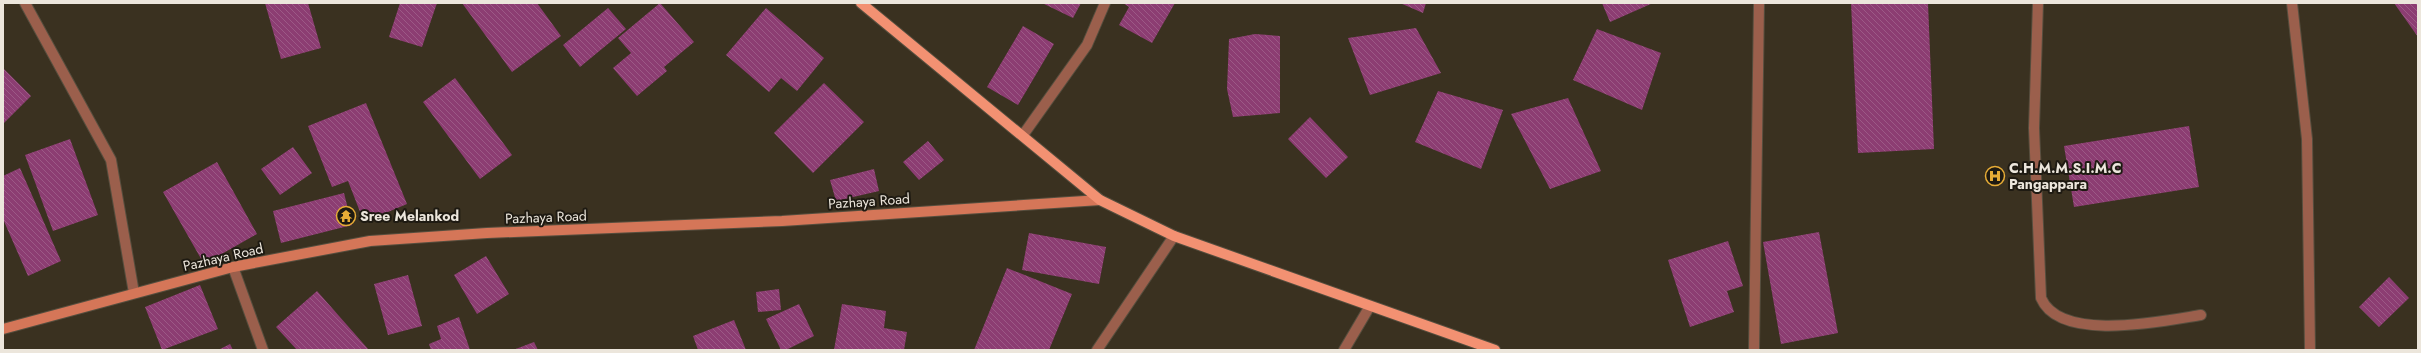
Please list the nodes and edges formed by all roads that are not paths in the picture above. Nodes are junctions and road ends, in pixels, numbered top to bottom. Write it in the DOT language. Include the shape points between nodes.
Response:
graph roads {
  1 [pos="25,3"];
  2 [pos="860,3"];
  3 [pos="1106,3"];
  4 [pos="1759,3"];
  5 [pos="2038,3"];
  6 [pos="2292,3"];
  7 [pos="1023,135"];
  8 [pos="1100,200"];
  9 [pos="1174,236"];
  10 [pos="232,267"];
  11 [pos="134,293"];
  12 [pos="1370,306"];
  13 [pos="2201,315"];
  14 [pos="3,329"];
  15 [pos="263,350"];
  16 [pos="1097,350"];
  17 [pos="1344,350"];
  18 [pos="1495,350"];
  19 [pos="1754,350"];
  20 [pos="2310,350"];
  1 -- 11 [label="street" via="111,160"];
  2 -- 7 [label="main road"];
  3 -- 7 [label="street" via="1087,44"];
  4 -- 19 [label="street"];
  5 -- 13 [label="street" via="2034,128 2041,298 2044,305 2054,314 2078,324 2140,325"];
  6 -- 20 [label="street" via="2307,139"];
  7 -- 8 [label="main road"];
  8 -- 9 [label="main road"];
  8 -- 10 [label="street, Pazhaya Road" via="782,221 370,241"];
  9 -- 12 [label="main road"];
  9 -- 16 [label="street"];
  10 -- 11 [label="street, Pazhaya Road"];
  10 -- 15 [label="street"];
  11 -- 14 [label="street, Pazhaya Road"];
  12 -- 17 [label="street"];
  12 -- 18 [label="main road"];
}
